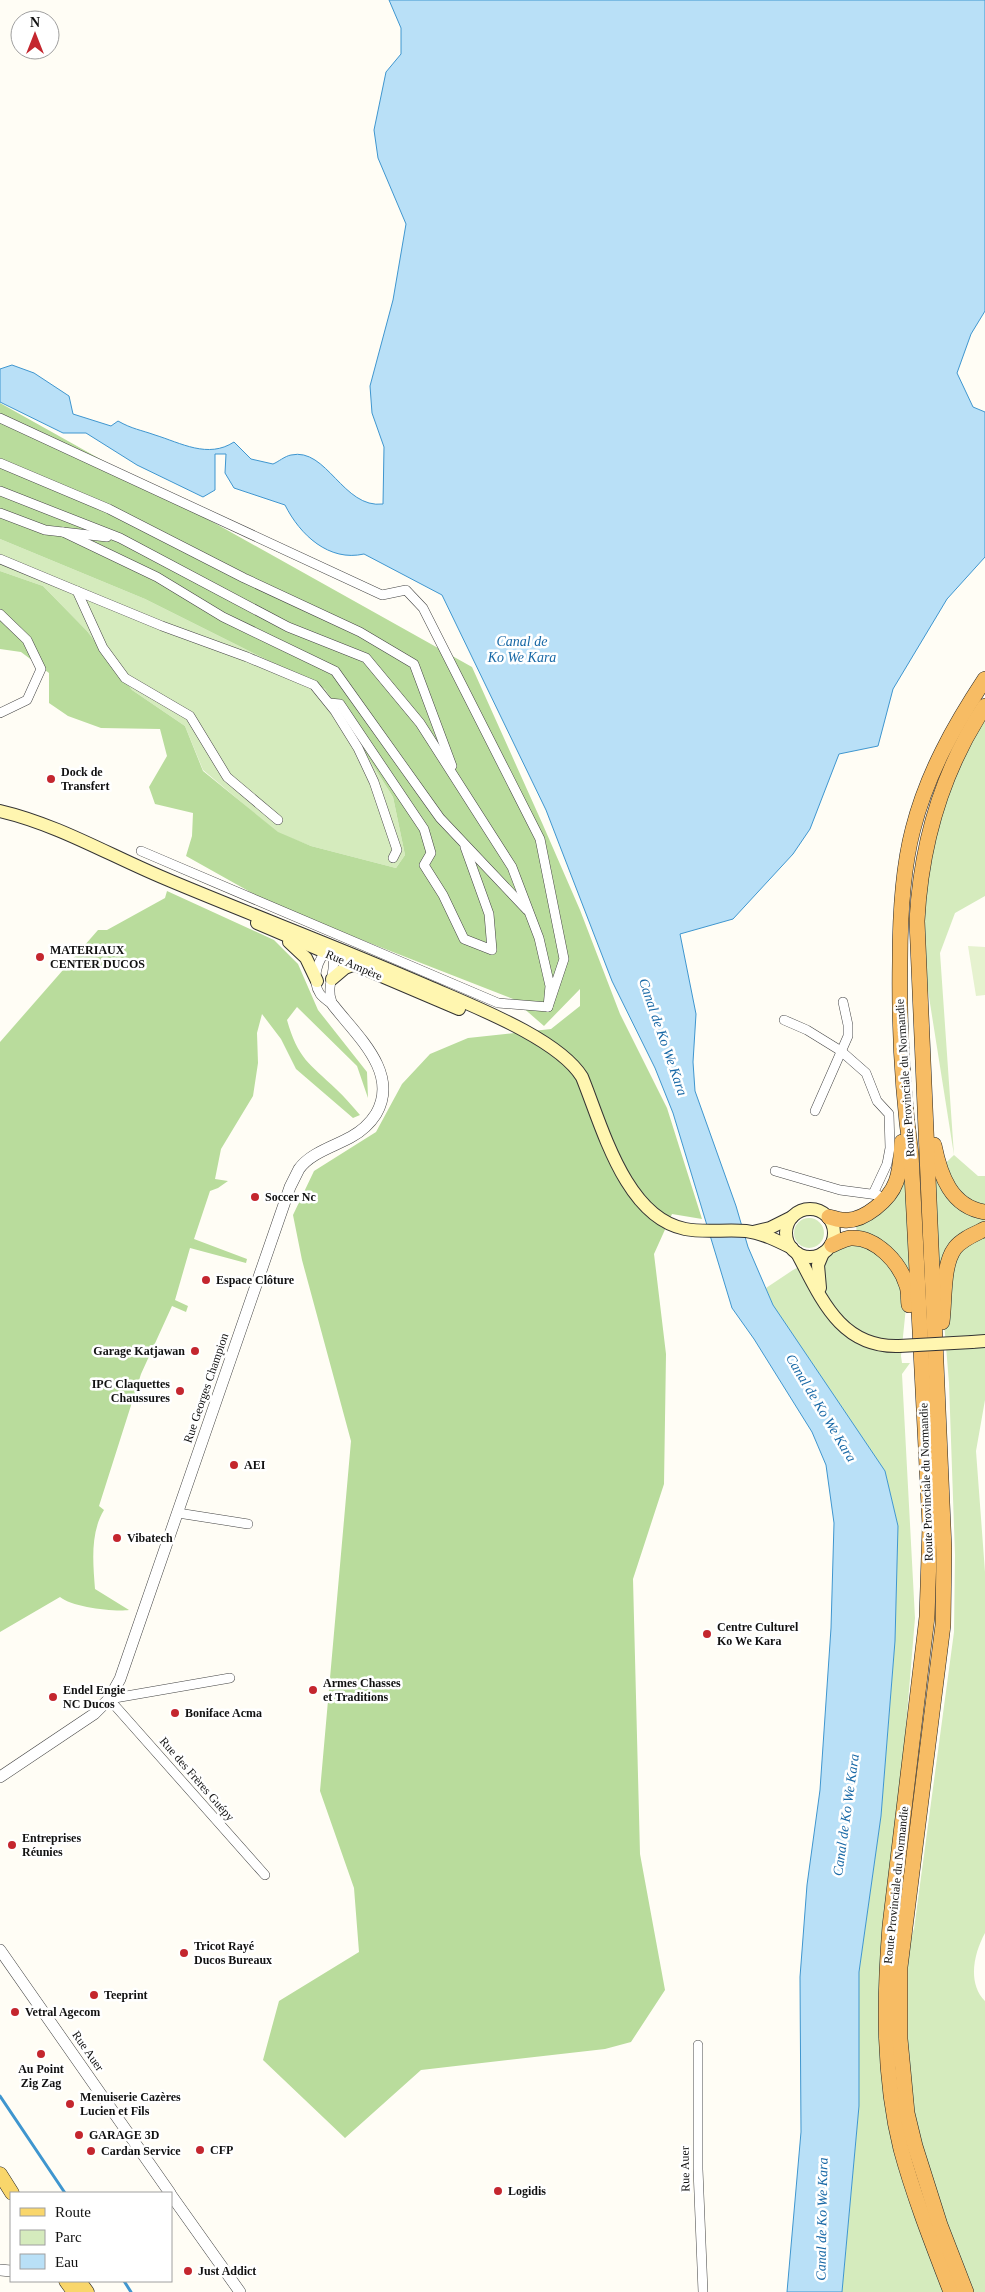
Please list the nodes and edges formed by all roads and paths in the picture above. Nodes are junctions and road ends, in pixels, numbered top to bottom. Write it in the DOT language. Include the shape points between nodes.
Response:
graph roads {
  1 [pos="0,418"];
  2 [pos="0,463"];
  3 [pos="0,491"];
  4 [pos="0,512"];
  5 [pos="63,532"];
  6 [pos="120,538"];
  7 [pos="0,559"];
  8 [pos="77,591"];
  9 [pos="0,614"];
  10 [pos="985,679"];
  11 [pos="329,703"];
  12 [pos="985,706"];
  13 [pos="0,713"];
  14 [pos="459,783"];
  15 [pos="0,811"];
  16 [pos="278,820"];
  17 [pos="463,842"];
  18 [pos="141,851"];
  19 [pos="393,858"];
  20 [pos="192,890"];
  21 [pos="529,913"];
  22 [pos="276,932"];
  23 [pos="314,938"];
  24 [pos="329,953"];
  25 [pos="352,965"];
  26 [pos="332,979"];
  27 [pos="317,981"];
  28 [pos="420,983"];
  29 [pos="843,1002"];
  30 [pos="333,1005"];
  31 [pos="548,1007"];
  32 [pos="784,1020"];
  33 [pos="521,1030"];
  34 [pos="841,1051"];
  35 [pos="924,1096"];
  36 [pos="815,1111"];
  37 [pos="906,1115"];
  38 [pos="774,1171"];
  39 [pos="879,1196"];
  40 [pos="985,1212"];
  41 [pos="792,1216"];
  42 [pos="829,1217"];
  43 [pos="985,1230"];
  44 [pos="749,1232"];
  45 [pos="827,1249"];
  46 [pos="794,1250"];
  47 [pos="821,1298"];
  48 [pos="985,1341"];
  49 [pos="936,1370"];
  50 [pos="921,1372"];
  51 [pos="178,1513"];
  52 [pos="248,1524"];
  53 [pos="230,1678"];
  54 [pos="109,1700"];
  55 [pos="0,1778"];
  56 [pos="265,1875"];
  57 [pos="0,1950"];
  58 [pos="698,2045"];
  59 [pos="0,2174"];
  60 [pos="11,2191"];
  61 [pos="169,2192"];
  62 [pos="172,2197"];
  63 [pos="74,2282"];
  64 [pos="86,2292"];
  65 [pos="240,2292"];
  66 [pos="703,2292"];
  67 [pos="951,2292"];
  68 [pos="966,2292"];
  1 -- 31 [label="street" via="382,595 406,590 412,596 423,608 540,839 564,959"];
  2 -- 14 [label="street" via="109,509 244,578 360,632 414,664"];
  3 -- 6 [label="street"];
  4 -- 5 [label="street" via="45,530"];
  5 -- 6 [label="street"];
  5 -- 17 [label="street" via="157,577 223,617 335,671 440,818"];
  6 -- 14 [label="street" via="288,627 366,658 420,723"];
  7 -- 8 [label="street"];
  8 -- 11 [label="street" via="314,685"];
  8 -- 16 [label="street" via="103,648 125,678 190,716 227,777"];
  9 -- 13 [label="street" via="27,640 41,669 27,700"];
  10 -- 37 [label="highway, Route Provinciale du Normandie" via="942,750 913,830 900,923 899,1005"];
  11 -- 17 [label="street" via="340,704 424,829 431,853 424,865 464,939 492,950 489,914"];
  11 -- 19 [label="street" via="358,748 374,782 397,850"];
  12 -- 35 [label="highway, Route Provinciale du Normandie" via="955,757 939,796 919,887 917,921"];
  14 -- 21 [label="street" via="512,867"];
  15 -- 20 [label="main road, Rue Ampère" via="26,817"];
  17 -- 21 [label="street"];
  18 -- 31 [label="street" via="498,1002"];
  20 -- 22 [label="main road, Rue Ampère" via="208,902"];
  20 -- 23 [label="main road, Rue Ampère"];
  21 -- 31 [label="street" via="539,938 550,986"];
  22 -- 24 [label="main road, Rue Ampère"];
  22 -- 27 [label="main road" via="306,958"];
  23 -- 24 [label="street"];
  23 -- 28 [label="main road, Rue Ampère"];
  24 -- 25 [label="main road, Rue Ampère"];
  24 -- 26 [label="street"];
  24 -- 27 [label="street" via="317,967"];
  24 -- 28 [label="street"];
  25 -- 26 [label="main road"];
  25 -- 33 [label="main road, Rue Ampère" via="458,1009"];
  26 -- 30 [label="street" via="328,993"];
  27 -- 30 [label="street, Rue Georges Champion" via="320,994"];
  28 -- 33 [label="main road, Rue Ampère"];
  29 -- 34 [label="street" via="848,1036"];
  30 -- 51 [label="street, Rue Georges Champion" via="382,1072 384,1089 380,1107 361,1132 312,1158 300,1168 290,1186"];
  32 -- 34 [label="street"];
  33 -- 44 [label="main road, Rue Ampère" via="575,1066 620,1172 640,1201 660,1219 684,1229"];
  34 -- 36 [label="street"];
  34 -- 39 [label="street" via="866,1073 877,1101 889,1114 890,1148"];
  35 -- 40 [label="highway" via="944,1180 963,1204"];
  35 -- 49 [label="highway, Route Provinciale du Normandie"];
  37 -- 39 [label="highway" via="896,1183"];
  37 -- 50 [label="highway, Route Provinciale du Normandie" via="911,1154"];
  38 -- 39 [label="street" via="840,1190"];
  39 -- 42 [label="highway" via="865,1215 846,1221"];
  41 -- 42 [label="main road" via="811,1208"];
  41 -- 44 [label="main road" via="770,1228"];
  41 -- 46 [label="main road" via="786,1229 788,1242"];
  42 -- 45 [label="main road" via="835,1230"];
  43 -- 49 [label="highway" via="970,1236 954,1249 945,1278"];
  44 -- 46 [label="main road"];
  45 -- 46 [label="main road" via="810,1257"];
  45 -- 47 [label="main road" via="818,1265"];
  45 -- 50 [label="highway" via="850,1238 868,1241 893,1261 907,1286 912,1337"];
  46 -- 47 [label="main road"];
  47 -- 48 [label="main road, bridge" via="855,1337 876,1345"];
  49 -- 68 [label="highway, Route Provinciale du Normandie" via="944,1549 943,1625 904,1927 900,1967 900,2039 907,2113 915,2146"];
  50 -- 67 [label="highway, Route Provinciale du Normandie" via="930,1526 927,1617 886,1966 886,2039 901,2148"];
  51 -- 52 [label="street"];
  51 -- 54 [label="street, Rue Georges Champion" via="120,1679"];
  53 -- 54 [label="street"];
  54 -- 55 [label="street, Rue Georges Champion" via="94,1714"];
  54 -- 56 [label="street, Rue des Frères Guépy"];
  57 -- 61 [label="street, Rue Auer"];
  58 -- 66 [label="street, Rue Auer" via="698,2169"];
  59 -- 60 [label="main road"];
  62 -- 65 [label="street, Rue Auer"];
  63 -- 64 [label="street"];
}
